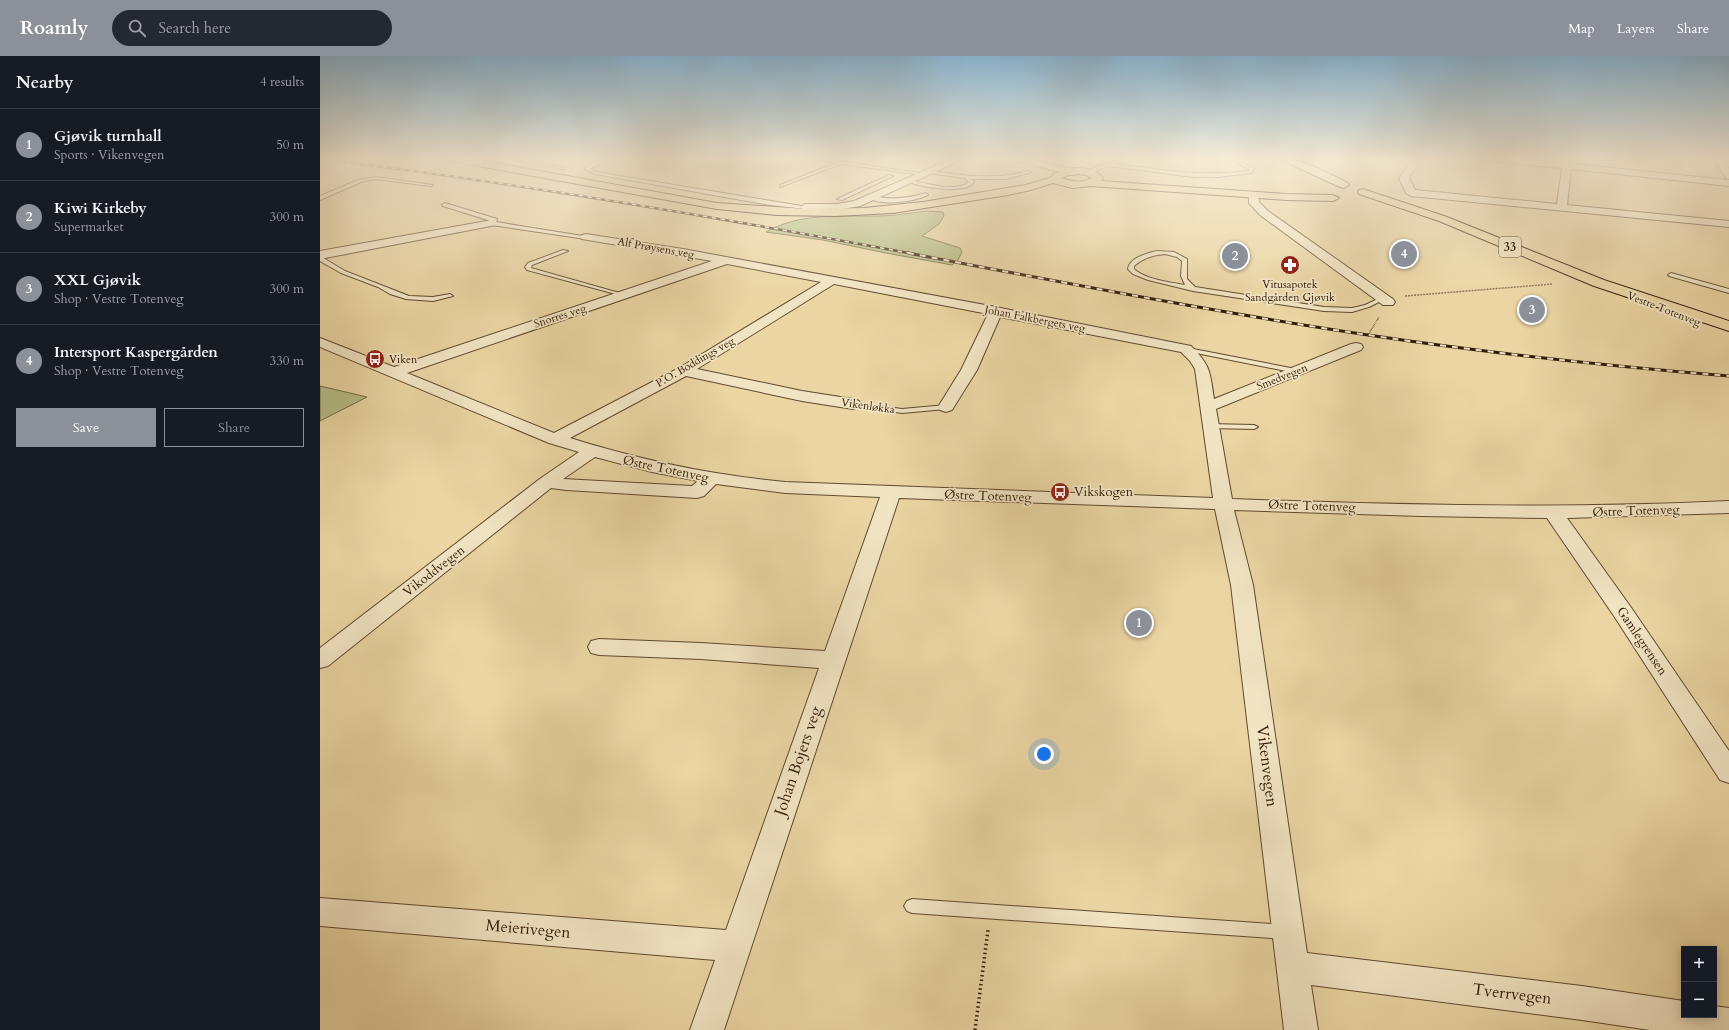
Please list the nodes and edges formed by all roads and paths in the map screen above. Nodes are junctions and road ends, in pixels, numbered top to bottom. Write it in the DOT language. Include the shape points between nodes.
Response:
graph roads {
  1 [pos="702,203"];
  2 [pos="780,203"];
  3 [pos="854,203"];
  4 [pos="940,203"];
  5 [pos="1254,203"];
  6 [pos="1375,203"];
  7 [pos="1396,203"];
  8 [pos="1516,203"];
  9 [pos="1563,203"];
  10 [pos="445,205"];
  11 [pos="805,207"];
  12 [pos="1562,208"];
  13 [pos="1420,212"];
  14 [pos="492,223"];
  15 [pos="1729,224"];
  16 [pos="586,237"];
  17 [pos="565,252"];
  18 [pos="320,254"];
  19 [pos="320,258"];
  20 [pos="1298,258"];
  21 [pos="725,260"];
  22 [pos="1290,274"];
  23 [pos="1671,275"];
  24 [pos="832,280"];
  25 [pos="1558,283"];
  26 [pos="1599,283"];
  27 [pos="1193,289"];
  28 [pos="1729,291"];
  29 [pos="621,295"];
  30 [pos="450,296"];
  31 [pos="1386,300"];
  32 [pos="996,311"];
  33 [pos="1729,326"];
  34 [pos="1729,332"];
  35 [pos="1356,347"];
  36 [pos="1186,349"];
  37 [pos="321,350"];
  38 [pos="684,370"];
  39 [pos="1296,371"];
  40 [pos="394,372"];
  41 [pos="853,404"];
  42 [pos="946,407"];
  43 [pos="1208,407"];
  44 [pos="1211,426"];
  45 [pos="1254,427"];
  46 [pos="555,439"];
  47 [pos="592,451"];
  48 [pos="712,478"];
  49 [pos="547,482"];
  50 [pos="891,493"];
  51 [pos="1223,503"];
  52 [pos="1729,507"];
  53 [pos="1552,512"];
  54 [pos="599,647"];
  55 [pos="320,660"];
  56 [pos="832,660"];
  57 [pos="1729,772"];
  58 [pos="912,906"];
  59 [pos="320,912"];
  60 [pos="991,912"];
  61 [pos="1289,932"];
  62 [pos="736,946"];
  63 [pos="1294,967"];
  64 [pos="1729,1025"];
  65 [pos="708,1030"];
  66 [pos="975,1030"];
  67 [pos="1301,1030"];
  1 -- 4 [label="main road, 33" via="773,212 823,214"];
  2 -- 11 [label="lane"];
  3 -- 11 [label="street" via="847,206"];
  5 -- 31 [label="street" via="1264,213"];
  6 -- 13 [label="main road, Vestre Totenveg / 33"];
  7 -- 13 [label="main road, Vestre Totenveg / 33"];
  8 -- 12 [label="street"];
  9 -- 12 [label="street"];
  10 -- 14 [label="lane" via="494,219"];
  12 -- 15 [label="street"];
  13 -- 26 [label="main road, Vestre Totenveg / 33"];
  14 -- 16 [label="lane"];
  14 -- 18 [label="street"];
  16 -- 21 [label="street, Alf Prøysens veg"];
  17 -- 29 [label="lane" via="530,264 528,267"];
  19 -- 30 [label="lane" via="343,272 403,296 420,299"];
  20 -- 22 [label="path"];
  21 -- 24 [label="street, Johan Falkbergets veg"];
  21 -- 29 [label="street, Snorres veg"];
  23 -- 28 [label="lane"];
  24 -- 32 [label="street, Johan Falkbergets veg"];
  24 -- 38 [label="street, P.O. Boddings veg"];
  25 -- 31 [label="path"];
  26 -- 33 [label="main road, Vestre Totenveg / 33"];
  26 -- 34 [label="main road, Vestre Totenveg / 33" via="1662,310"];
  27 -- 27 [label="lane" via="1141,276 1135,273 1131,266 1135,261 1151,254 1167,253 1181,256 1185,260 1182,278 1185,284"];
  27 -- 31 [label="lane" via="1336,310 1359,308"];
  29 -- 40 [label="street, Snorres veg"];
  31 -- 35 [label="path" via="1368,335"];
  32 -- 36 [label="street, Johan Falkbergets veg"];
  32 -- 42 [label="street, Vikenløkka" via="969,370"];
  35 -- 39 [label="street, Smedvegen"];
  36 -- 39 [label="lane"];
  36 -- 43 [label="street" via="1196,358 1202,369"];
  37 -- 40 [label="street, Østre Totenveg" via="342,351"];
  38 -- 41 [label="street, Vikenløkka" via="802,396"];
  38 -- 46 [label="street, P.O. Boddings veg"];
  39 -- 43 [label="street, Smedvegen"];
  40 -- 46 [label="street, Østre Totenveg"];
  41 -- 42 [label="lane, Vikenløkka" via="902,411"];
  43 -- 44 [label="street"];
  44 -- 45 [label="lane"];
  44 -- 51 [label="street"];
  46 -- 47 [label="street, Østre Totenveg"];
  47 -- 48 [label="street, Østre Totenveg" via="630,462"];
  47 -- 49 [label="street, Vikoddvegen"];
  48 -- 49 [label="street" via="697,492"];
  48 -- 50 [label="street, Østre Totenveg" via="806,489"];
  49 -- 55 [label="street, Vikoddvegen"];
  50 -- 51 [label="street, Østre Totenveg"];
  50 -- 56 [label="street, Johan Bojers veg"];
  51 -- 53 [label="street, Østre Totenveg"];
  51 -- 61 [label="street, Vikenvegen" via="1242,585"];
  52 -- 53 [label="street, Østre Totenveg" via="1629,512"];
  53 -- 57 [label="street, Gamlegrensen" via="1622,611"];
  54 -- 56 [label="street"];
  56 -- 62 [label="street, Johan Bojers veg"];
  58 -- 60 [label="lane"];
  59 -- 62 [label="street, Meierivegen"];
  60 -- 61 [label="lane"];
  60 -- 66 [label="path"];
  61 -- 63 [label="street, Vikenvegen"];
  62 -- 65 [label="street, Johan Bojers veg"];
  63 -- 64 [label="street, Tverrvegen" via="1582,1003"];
  63 -- 67 [label="street, Vikenvegen"];
}
